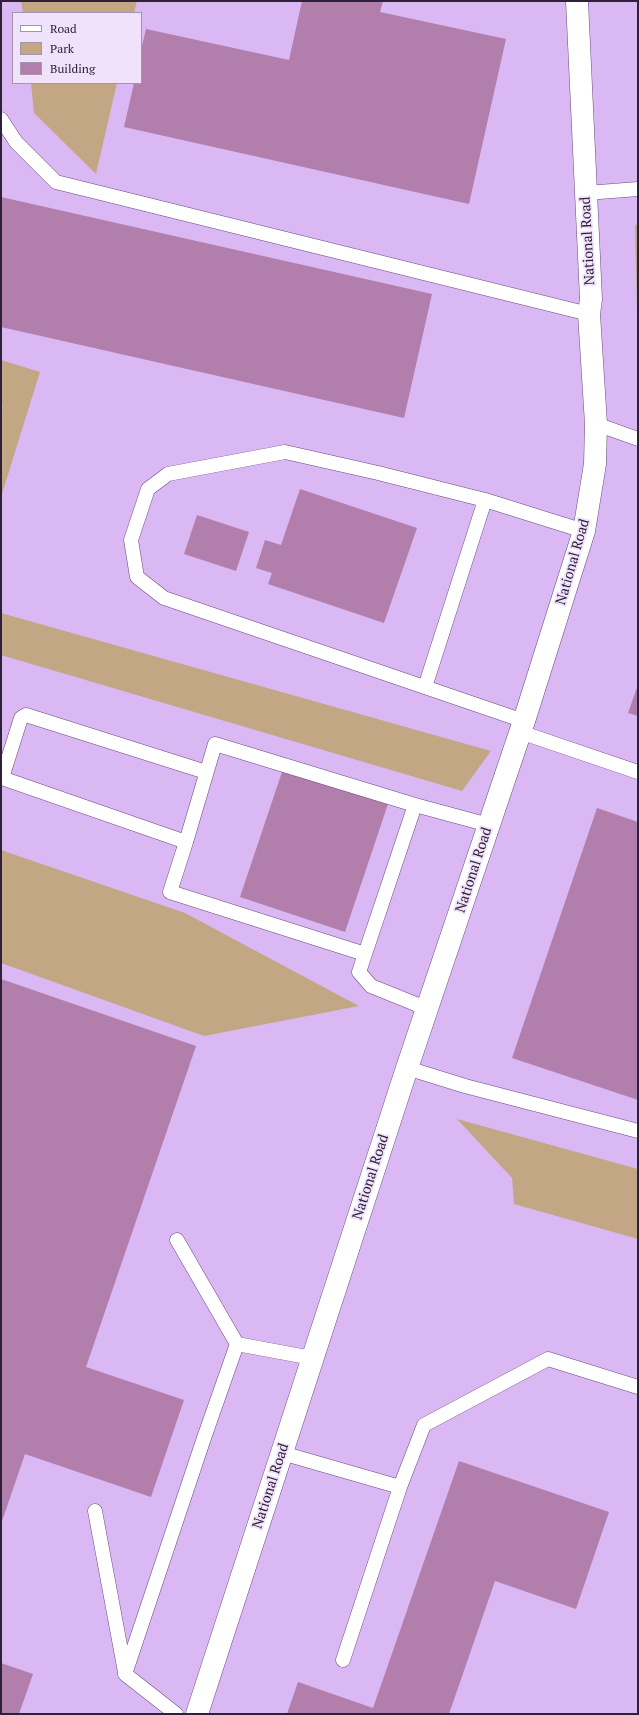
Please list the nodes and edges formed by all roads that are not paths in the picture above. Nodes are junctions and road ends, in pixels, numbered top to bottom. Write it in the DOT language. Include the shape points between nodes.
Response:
graph roads {
  1 [pos="577,1"];
  2 [pos="1,118"];
  3 [pos="638,189"];
  4 [pos="586,194"];
  5 [pos="589,314"];
  6 [pos="596,424"];
  7 [pos="638,438"];
  8 [pos="485,500"];
  9 [pos="584,531"];
  10 [pos="425,687"];
  11 [pos="522,726"];
  12 [pos="206,772"];
  13 [pos="638,772"];
  14 [pos="415,805"];
  15 [pos="489,825"];
  16 [pos="186,842"];
  17 [pos="365,954"];
  18 [pos="428,1009"];
  19 [pos="407,1068"];
  20 [pos="638,1131"];
  21 [pos="178,1240"];
  22 [pos="237,1344"];
  23 [pos="312,1358"];
  24 [pos="638,1387"];
  25 [pos="282,1452"];
  26 [pos="400,1487"];
  27 [pos="95,1511"];
  28 [pos="343,1660"];
  29 [pos="125,1674"];
  30 [pos="176,1714"];
  31 [pos="197,1714"];
  1 -- 4 [label="street, National Road"];
  2 -- 5 [label="lane" via="16,142 56,182"];
  3 -- 4 [label="lane"];
  4 -- 5 [label="street, National Road" via="591,299"];
  5 -- 6 [label="street, National Road"];
  6 -- 7 [label="lane"];
  6 -- 9 [label="street, National Road" via="595,464"];
  8 -- 9 [label="lane"];
  8 -- 10 [label="lane"];
  8 -- 10 [label="lane" via="285,452 168,474 148,489 131,540 137,577 164,598"];
  9 -- 11 [label="street, National Road"];
  10 -- 11 [label="lane"];
  11 -- 13 [label="lane"];
  11 -- 15 [label="street, National Road"];
  12 -- 14 [label="lane" via="215,744"];
  12 -- 16 [label="lane"];
  12 -- 16 [label="lane" via="26,715 21,718 2,778"];
  14 -- 15 [label="lane"];
  14 -- 17 [label="lane"];
  15 -- 18 [label="street, National Road"];
  16 -- 17 [label="lane" via="170,892"];
  17 -- 18 [label="lane" via="359,972 371,986"];
  18 -- 19 [label="street, National Road"];
  19 -- 20 [label="lane" via="472,1088"];
  19 -- 23 [label="street, National Road"];
  21 -- 22 [label="lane"];
  22 -- 23 [label="lane"];
  22 -- 29 [label="lane"];
  23 -- 25 [label="street, National Road"];
  24 -- 26 [label="lane" via="548,1359 424,1425"];
  25 -- 26 [label="lane"];
  25 -- 31 [label="street, National Road"];
  26 -- 28 [label="lane"];
  27 -- 29 [label="lane"];
  29 -- 30 [label="lane"];
}
